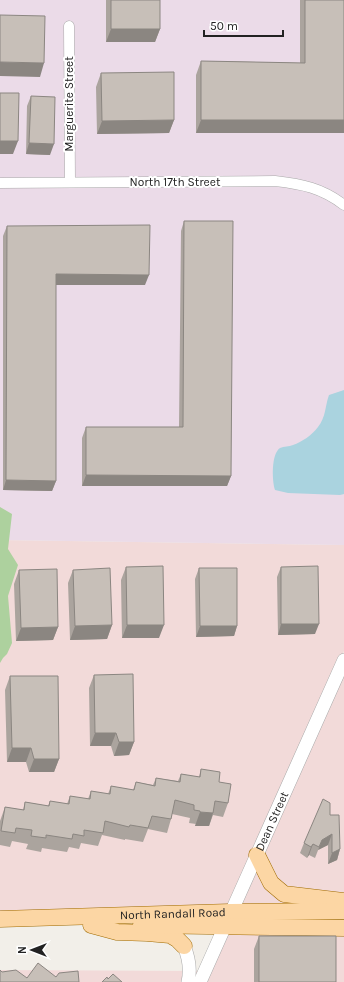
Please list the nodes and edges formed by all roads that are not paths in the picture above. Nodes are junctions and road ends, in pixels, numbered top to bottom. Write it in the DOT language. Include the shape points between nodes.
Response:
graph roads {
  1 [pos="69,26"];
  2 [pos="70,182"];
  3 [pos="0,184"];
  4 [pos="344,205"];
  5 [pos="344,660"];
  6 [pos="257,855"];
  7 [pos="344,901"];
  8 [pos="344,911"];
  9 [pos="1,919"];
  10 [pos="228,919"];
  11 [pos="91,925"];
  12 [pos="344,928"];
  13 [pos="184,946"];
  14 [pos="188,982"];
  15 [pos="200,982"];
  1 -- 2 [label="street, Marguerite Street"];
  2 -- 3 [label="street, North 17th Street"];
  2 -- 4 [label="street, North 17th Street" via="275,181 320,190"];
  5 -- 6 [label="street, Dean Street"];
  6 -- 7 [label="main road" via="272,883 284,894"];
  6 -- 10 [label="street, Dean Street"];
  8 -- 10 [label="main road, North Randall Road"];
  9 -- 10 [label="main road, North Randall Road"];
  9 -- 11 [label="main road, North Randall Road"];
  10 -- 11 [label="main road, North Randall Road"];
  10 -- 12 [label="main road, North Randall Road"];
  10 -- 15 [label="street, Dean Street"];
  11 -- 13 [label="main road, North Randall Road" via="116,932 170,936"];
  13 -- 14 [label="street" via="189,962"];
}
